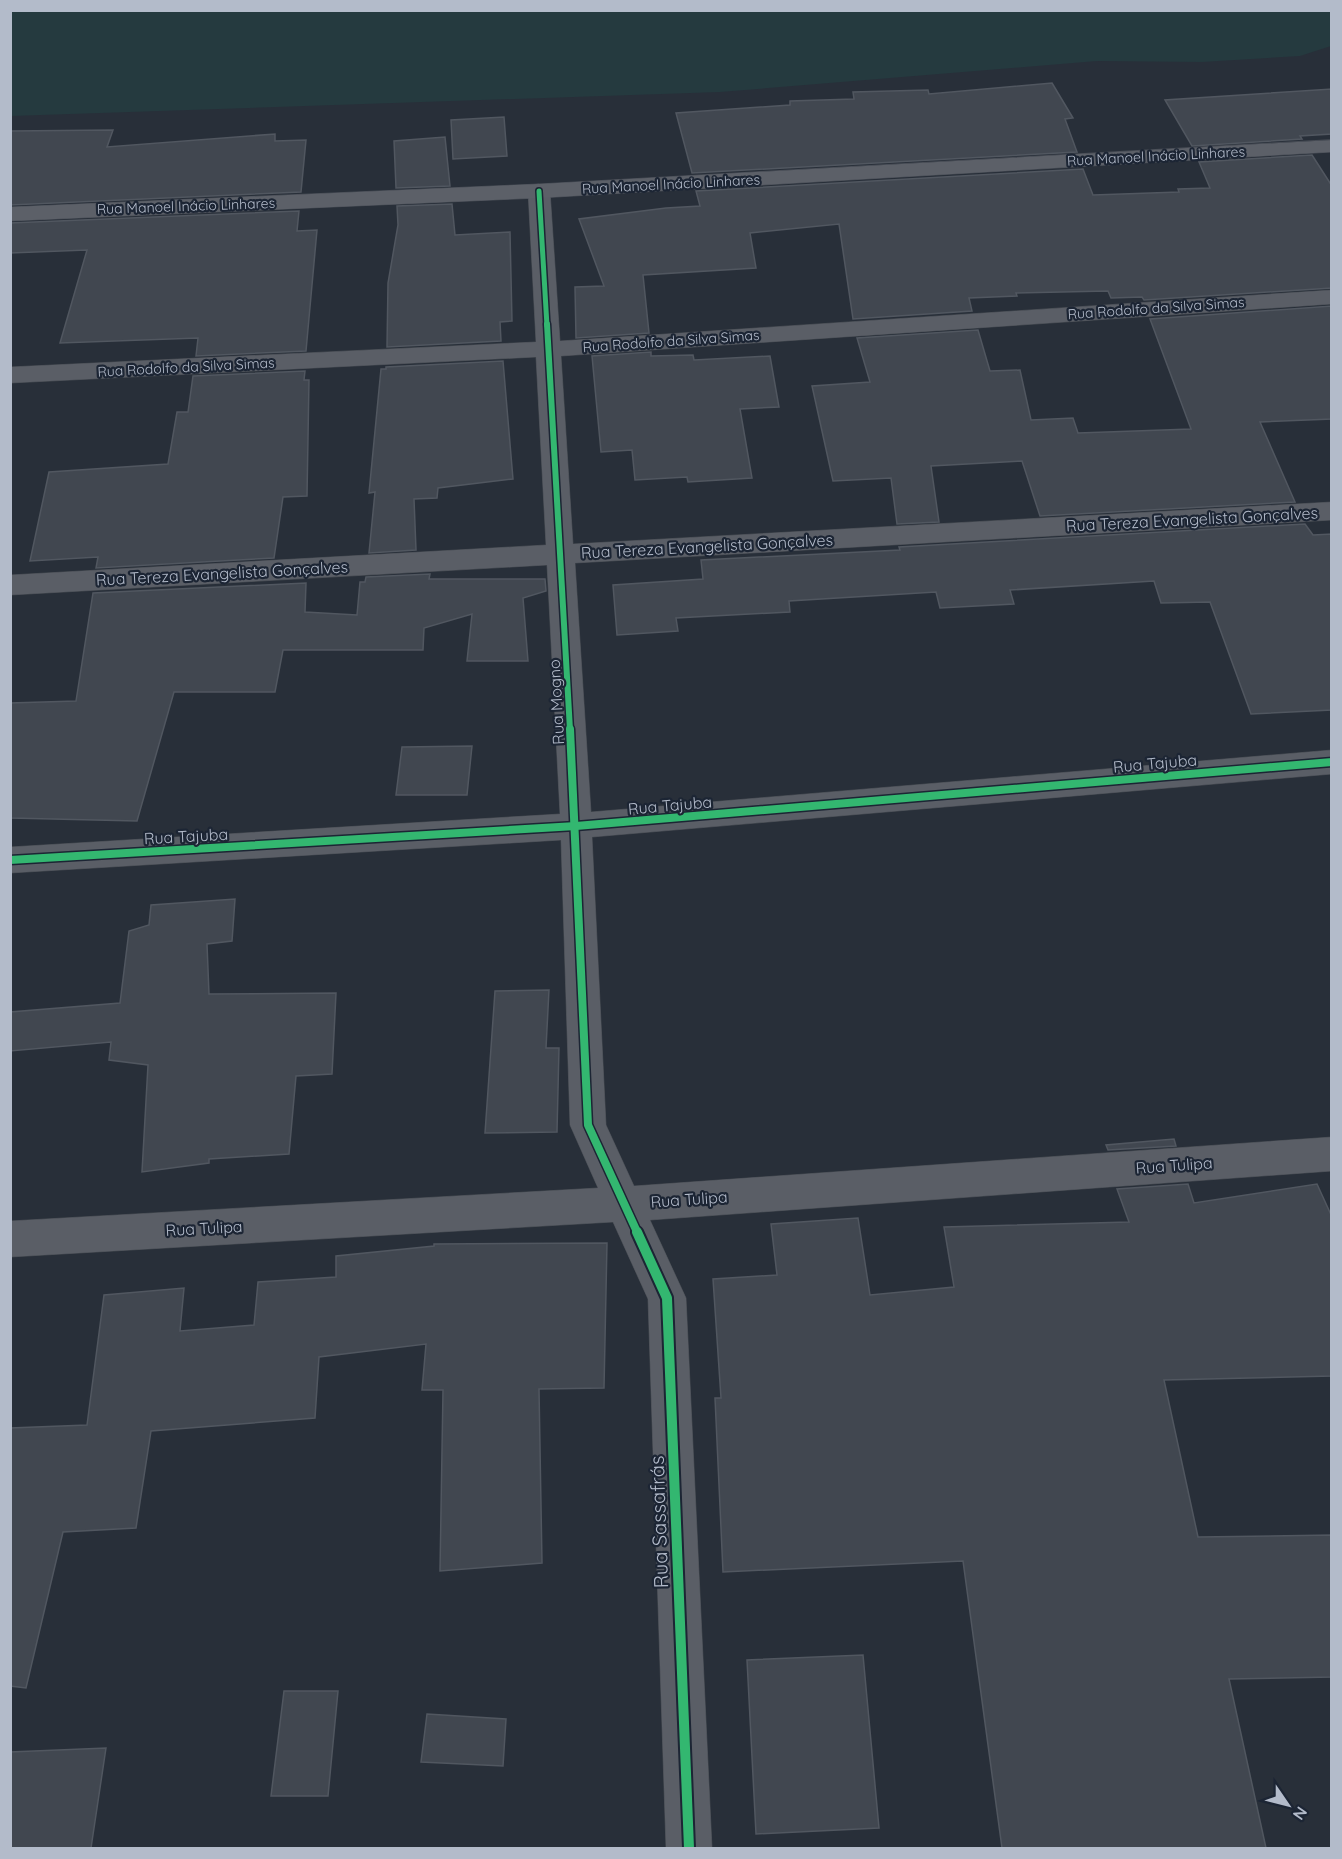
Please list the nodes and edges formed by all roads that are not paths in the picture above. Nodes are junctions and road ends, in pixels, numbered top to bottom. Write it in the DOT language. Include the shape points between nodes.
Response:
graph roads {
  1 [pos="1332,146"];
  2 [pos="539,191"];
  3 [pos="10,214"];
  4 [pos="1332,297"];
  5 [pos="548,349"];
  6 [pos="10,375"];
  7 [pos="1332,511"];
  8 [pos="561,554"];
  9 [pos="10,585"];
  10 [pos="1332,762"];
  11 [pos="576,826"];
  12 [pos="10,860"];
  13 [pos="1332,1154"];
  14 [pos="624,1203"];
  15 [pos="10,1239"];
  16 [pos="688,1848"];
  1 -- 2 [label="main road, Rua Manoel Inácio Linhares"];
  2 -- 3 [label="main road, Rua Manoel Inácio Linhares"];
  2 -- 5 [label="street, Rua Mogno"];
  4 -- 5 [label="street, Rua Rodolfo da Silva Simas"];
  5 -- 6 [label="street, Rua Rodolfo da Silva Simas"];
  5 -- 8 [label="street, Rua Mogno"];
  7 -- 8 [label="street, Rua Tereza Evangelista Gonçalves"];
  8 -- 9 [label="street, Rua Tereza Evangelista Gonçalves"];
  8 -- 11 [label="street, Rua Mogno"];
  10 -- 11 [label="street, Rua Tajuba"];
  11 -- 12 [label="street, Rua Tajuba"];
  11 -- 14 [label="street, Rua Mogno" via="588,1125"];
  13 -- 14 [label="street, Rua Tulipa"];
  14 -- 15 [label="street, Rua Tulipa"];
  14 -- 16 [label="street, Rua Sassafrás" via="667,1298"];
}
